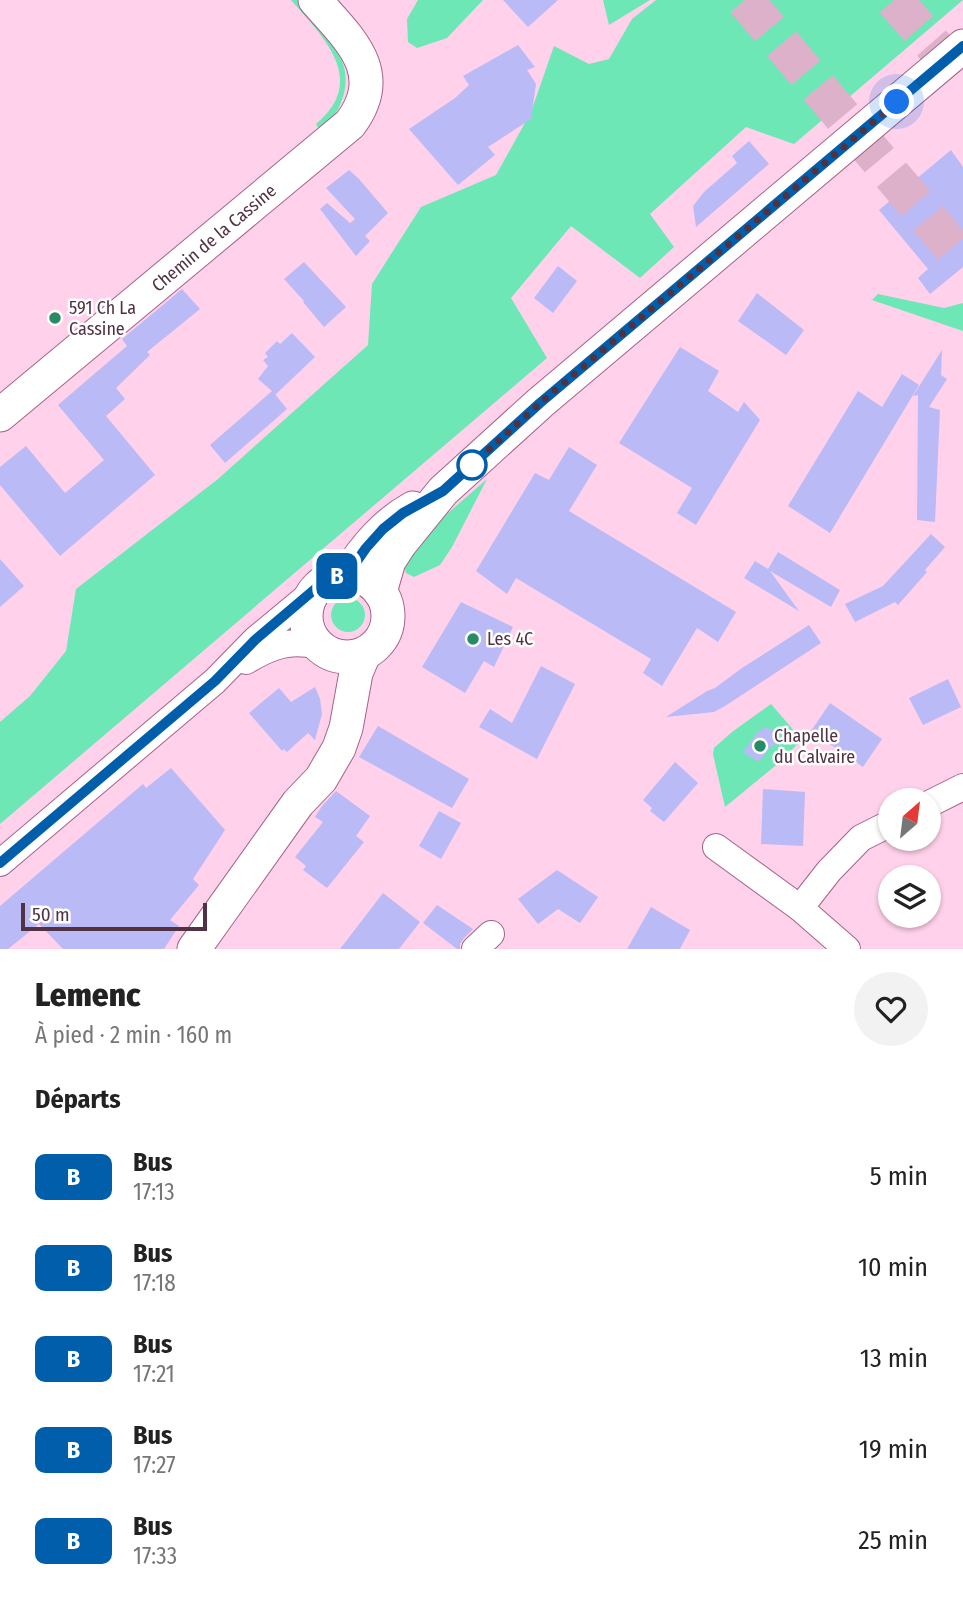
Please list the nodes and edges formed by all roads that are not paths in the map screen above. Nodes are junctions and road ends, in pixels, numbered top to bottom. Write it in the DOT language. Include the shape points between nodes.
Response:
graph roads {
  1 [pos="315,0"];
  2 [pos="963,46"];
  3 [pos="0,415"];
  4 [pos="443,491"];
  5 [pos="347,575"];
  6 [pos="314,591"];
  7 [pos="380,592"];
  8 [pos="323,649"];
  9 [pos="364,654"];
  10 [pos="215,681"];
  11 [pos="963,787"];
  12 [pos="942,798"];
  13 [pos="298,803"];
  14 [pos="878,830"];
  15 [pos="716,846"];
  16 [pos="0,863"];
  17 [pos="800,908"];
  18 [pos="194,949"];
  19 [pos="848,949"];
  1 -- 3 [label="main road, Chemin de la Cassine" via="357,51 366,70 367,86 356,116 344,131"];
  2 -- 4 [label="main road" via="540,403"];
  4 -- 5 [label="main road" via="383,529"];
  4 -- 7 [label="main road" via="389,561"];
  5 -- 6 [label="main road" via="329,579"];
  5 -- 7 [label="main road" via="360,577"];
  6 -- 8 [label="main road" via="306,619 309,634"];
  6 -- 10 [label="street"];
  7 -- 9 [label="main road" via="388,620 376,646"];
  8 -- 9 [label="main road" via="339,657"];
  8 -- 10 [label="street" via="302,642 264,650"];
  8 -- 13 [label="main road" via="335,696 335,717"];
  9 -- 13 [label="main road" via="339,748 321,779"];
  10 -- 16 [label="street"];
  11 -- 12 [label="street"];
  13 -- 18 [label="main road"];
  14 -- 17 [label="street" via="861,838"];
  15 -- 17 [label="street"];
  17 -- 19 [label="street"];
}
